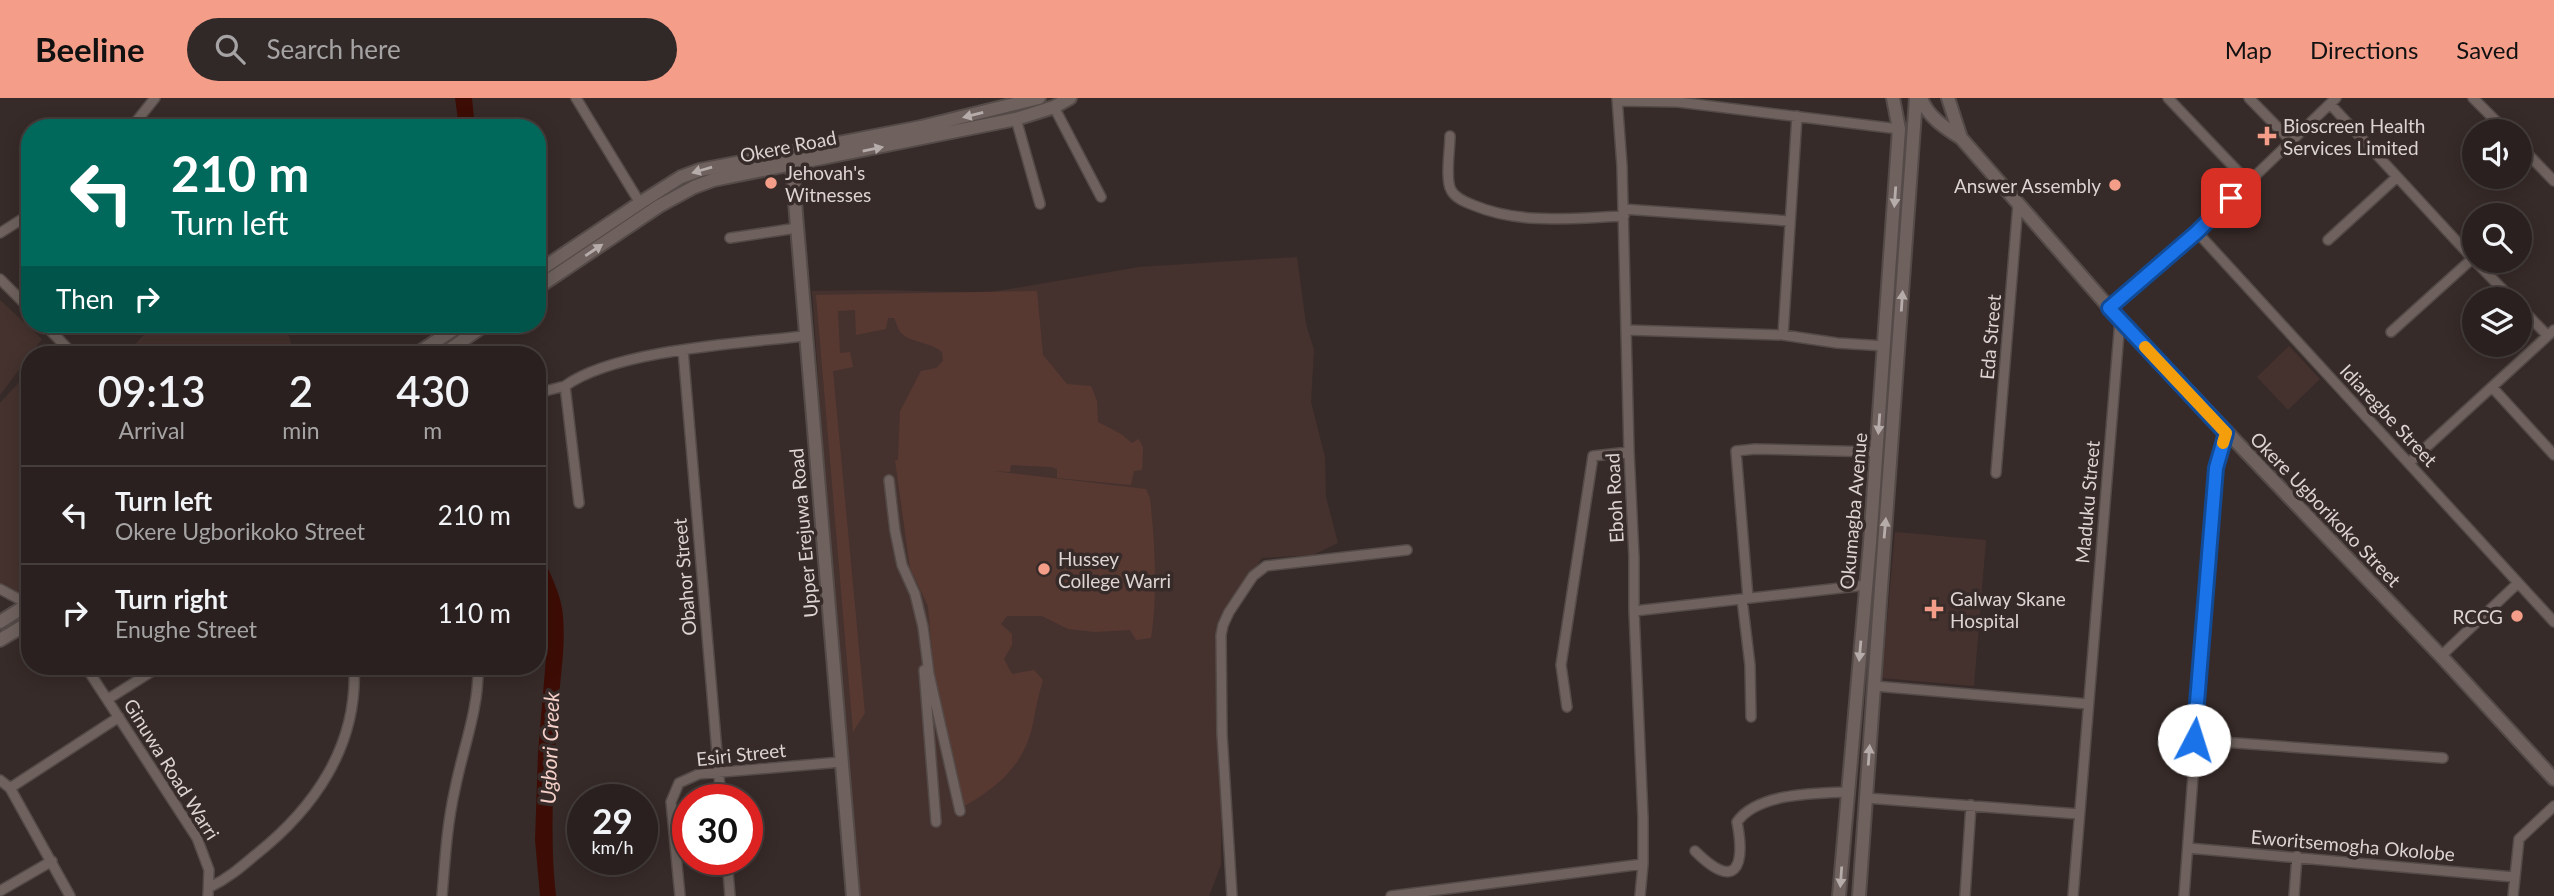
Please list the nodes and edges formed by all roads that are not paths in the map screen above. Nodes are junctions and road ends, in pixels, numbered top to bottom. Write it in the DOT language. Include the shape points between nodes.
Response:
graph roads {
  1 [pos="155,98"];
  2 [pos="576,98"];
  3 [pos="1039,98"];
  4 [pos="1070,98"];
  5 [pos="1893,98"];
  6 [pos="1919,98"];
  7 [pos="1948,98"];
  8 [pos="2168,98"];
  9 [pos="2249,98"];
  10 [pos="2473,98"];
  11 [pos="1022,100"];
  12 [pos="1617,100"];
  13 [pos="2333,101"];
  14 [pos="1054,107"];
  15 [pos="1797,116"];
  16 [pos="139,119"];
  17 [pos="1016,119"];
  18 [pos="2494,119"];
  19 [pos="1899,129"];
  20 [pos="1450,136"];
  21 [pos="1961,138"];
  22 [pos="2291,141"];
  23 [pos="2532,158"];
  24 [pos="792,166"];
  25 [pos="2397,177"];
  26 [pos="2554,181"];
  27 [pos="2248,182"];
  28 [pos="1101,197"];
  29 [pos="639,203"];
  30 [pos="1040,204"];
  31 [pos="2018,204"];
  32 [pos="1623,213"];
  33 [pos="21,220"];
  34 [pos="1789,221"];
  35 [pos="797,228"];
  36 [pos="2197,232"];
  37 [pos="0,233"];
  38 [pos="730,238"];
  39 [pos="2328,240"];
  40 [pos="2462,247"];
  41 [pos="546,266"];
  42 [pos="2462,270"];
  43 [pos="2487,273"];
  44 [pos="0,279"];
  45 [pos="546,282"];
  46 [pos="2500,287"];
  47 [pos="21,300"];
  48 [pos="2109,308"];
  49 [pos="2532,317"];
  50 [pos="2120,320"];
  51 [pos="1626,330"];
  52 [pos="2391,332"];
  53 [pos="53,333"];
  54 [pos="447,333"];
  55 [pos="474,333"];
  56 [pos="2551,333"];
  57 [pos="805,335"];
  58 [pos="1783,335"];
  59 [pos="65,346"];
  60 [pos="428,346"];
  61 [pos="456,346"];
  62 [pos="1885,346"];
  63 [pos="683,350"];
  64 [pos="565,386"];
  65 [pos="2492,387"];
  66 [pos="546,391"];
  67 [pos="2226,433"];
  68 [pos="1629,452"];
  69 [pos="1877,452"];
  70 [pos="2554,455"];
  71 [pos="2409,463"];
  72 [pos="1996,473"];
  73 [pos="889,480"];
  74 [pos="579,503"];
  75 [pos="1407,550"];
  76 [pos="2518,583"];
  77 [pos="1867,585"];
  78 [pos="0,589"];
  79 [pos="1745,598"];
  80 [pos="21,600"];
  81 [pos="21,609"];
  82 [pos="919,610"];
  83 [pos="1633,611"];
  84 [pos="0,622"];
  85 [pos="2554,622"];
  86 [pos="21,627"];
  87 [pos="0,640"];
  88 [pos="2441,656"];
  89 [pos="92,675"];
  90 [pos="146,675"];
  91 [pos="354,675"];
  92 [pos="477,675"];
  93 [pos="1874,686"];
  94 [pos="108,699"];
  95 [pos="2088,704"];
  96 [pos="1567,707"];
  97 [pos="1751,717"];
  98 [pos="119,718"];
  99 [pos="2194,740"];
  100 [pos="2443,758"];
  101 [pos="841,762"];
  102 [pos="718,772"];
  103 [pos="2554,779"];
  104 [pos="0,780"];
  105 [pos="719,784"];
  106 [pos="10,788"];
  107 [pos="1847,792"];
  108 [pos="1866,798"];
  109 [pos="1971,805"];
  110 [pos="2554,806"];
  111 [pos="960,811"];
  112 [pos="2079,814"];
  113 [pos="936,822"];
  114 [pos="2188,848"];
  115 [pos="1695,851"];
  116 [pos="2297,856"];
  117 [pos="52,861"];
  118 [pos="1643,864"];
  119 [pos="728,875"];
  120 [pos="2514,877"];
  121 [pos="0,891"];
  122 [pos="209,892"];
  123 [pos="1440,893"];
  124 [pos="70,896"];
  125 [pos="442,896"];
  126 [pos="680,896"];
  127 [pos="730,896"];
  128 [pos="853,896"];
  129 [pos="1232,896"];
  130 [pos="1391,896"];
  131 [pos="1640,896"];
  132 [pos="1839,896"];
  133 [pos="1859,896"];
  134 [pos="1965,896"];
  135 [pos="2073,896"];
  136 [pos="2184,896"];
  137 [pos="2294,896"];
  138 [pos="2513,896"];
  1 -- 16 [label="street"];
  2 -- 29 [label="street"];
  3 -- 11 [label="main road, Okere Road"];
  4 -- 14 [label="main road, Okere Road"];
  5 -- 19 [label="main road, Okumagba Avenue"];
  6 -- 21 [label="main road" via="1924,108"];
  93 -- 6 [label="main road, Okumagba Avenue, one-way"];
  7 -- 21 [label="main road"];
  8 -- 27 [label="street"];
  9 -- 22 [label="street"];
  10 -- 18 [label="street"];
  11 -- 29 [label="main road, Okere Road, one-way" via="921,127 720,165 681,177"];
  12 -- 15 [label="street"];
  12 -- 32 [label="street, Eboh Road"];
  13 -- 22 [label="street"];
  13 -- 25 [label="street"];
  14 -- 17 [label="main road, Okere Road"];
  14 -- 28 [label="street"];
  15 -- 19 [label="street"];
  15 -- 34 [label="street"];
  24 -- 17 [label="main road, Okere Road, one-way"];
  17 -- 30 [label="street"];
  19 -- 62 [label="main road, Okumagba Avenue, one-way"];
  20 -- 32 [label="street" via="1449,183 1461,200 1489,212 1534,220"];
  21 -- 31 [label="main road, Okere Ugborikoko Street"];
  22 -- 27 [label="street"];
  23 -- 26 [label="street"];
  24 -- 35 [label="main road, Upper Erejuwa Road"];
  45 -- 24 [label="main road, Okere Road, one-way" via="694,187"];
  25 -- 39 [label="street"];
  25 -- 40 [label="street"];
  27 -- 36 [label="street"];
  29 -- 41 [label="main road, Okere Road"];
  31 -- 48 [label="main road, Okere Ugborikoko Street"];
  31 -- 72 [label="street, Eda Street"];
  32 -- 34 [label="street"];
  32 -- 51 [label="street, Eboh Road"];
  33 -- 37 [label="street"];
  34 -- 58 [label="street"];
  35 -- 38 [label="street"];
  35 -- 57 [label="main road, Upper Erejuwa Road"];
  36 -- 48 [label="street"];
  36 -- 71 [label="street, Idiaregbe Street"];
  42 -- 52 [label="street"];
  43 -- 46 [label="street"];
  44 -- 47 [label="street"];
  48 -- 50 [label="main road, Okere Ugborikoko Street"];
  49 -- 56 [label="street"];
  50 -- 67 [label="main road, Okere Ugborikoko Street"];
  50 -- 95 [label="street, Maduku Street"];
  51 -- 58 [label="street"];
  51 -- 68 [label="street, Eboh Road"];
  53 -- 59 [label="street"];
  54 -- 60 [label="main road"];
  55 -- 61 [label="main road"];
  56 -- 65 [label="street"];
  57 -- 63 [label="street"];
  57 -- 101 [label="main road, Upper Erejuwa Road"];
  58 -- 62 [label="street"];
  62 -- 69 [label="main road, Okumagba Avenue, one-way"];
  63 -- 64 [label="street" via="610,365 576,377"];
  63 -- 102 [label="street, Obahor Street"];
  64 -- 66 [label="street"];
  64 -- 74 [label="street"];
  65 -- 70 [label="street"];
  65 -- 71 [label="street"];
  67 -- 88 [label="main road, Okere Ugborikoko Street"];
  67 -- 99 [label="street" via="2216,468"];
  68 -- 83 [label="street, Eboh Road"];
  68 -- 96 [label="street" via="1593,456 1561,665"];
  69 -- 77 [label="main road, Okumagba Avenue"];
  69 -- 79 [label="street" via="1736,451"];
  71 -- 76 [label="street, Idiaregbe Street"];
  73 -- 82 [label="street" via="902,565"];
  75 -- 129 [label="street" via="1265,566 1253,576 1223,625 1222,734"];
  76 -- 85 [label="street, Idiaregbe Street"];
  76 -- 88 [label="street"];
  77 -- 79 [label="street"];
  77 -- 107 [label="main road, Okumagba Avenue, one-way"];
  78 -- 80 [label="street"];
  79 -- 83 [label="street"];
  79 -- 97 [label="street"];
  81 -- 84 [label="main road"];
  82 -- 111 [label="street"];
  82 -- 113 [label="street"];
  83 -- 118 [label="street, Eboh Road"];
  86 -- 87 [label="main road"];
  88 -- 103 [label="main road, Okere Ugborikoko Street"];
  89 -- 94 [label="street, Ginuwa Road Warri"];
  90 -- 94 [label="street"];
  91 -- 122 [label="street" via="353,705 341,751 314,797 280,835"];
  92 -- 125 [label="street" via="472,723 446,835"];
  93 -- 95 [label="street"];
  108 -- 93 [label="main road, Okumagba Avenue, one-way"];
  94 -- 98 [label="street, Ginuwa Road Warri"];
  95 -- 112 [label="street, Maduku Street"];
  98 -- 106 [label="street"];
  98 -- 122 [label="street, Ginuwa Road Warri" via="197,838 209,870"];
  99 -- 100 [label="street"];
  99 -- 114 [label="street"];
  101 -- 102 [label="street, Esiri Street"];
  101 -- 128 [label="main road, Upper Erejuwa Road"];
  102 -- 105 [label="street, Obahor Street"];
  102 -- 126 [label="street, Esiri Street" via="687,778 674,790 671,802"];
  104 -- 106 [label="street"];
  106 -- 117 [label="street"];
  107 -- 115 [label="street" via="1788,796 1750,808 1737,822 1740,858 1729,873 1710,866"];
  107 -- 132 [label="main road, Okumagba Avenue, one-way"];
  108 -- 109 [label="street"];
  108 -- 133 [label="main road, Okumagba Avenue"];
  109 -- 112 [label="street"];
  109 -- 134 [label="street"];
  110 -- 120 [label="street" via="2519,839"];
  112 -- 135 [label="street, Maduku Street"];
  114 -- 116 [label="street, Eworitsemogha Okolobe"];
  114 -- 136 [label="street"];
  116 -- 120 [label="street, Eworitsemogha Okolobe"];
  116 -- 137 [label="street"];
  117 -- 121 [label="street"];
  117 -- 124 [label="street"];
  118 -- 123 [label="street"];
  118 -- 131 [label="street, Eboh Road"];
  119 -- 127 [label="street"];
  120 -- 138 [label="street"];
  123 -- 130 [label="street"];
}
